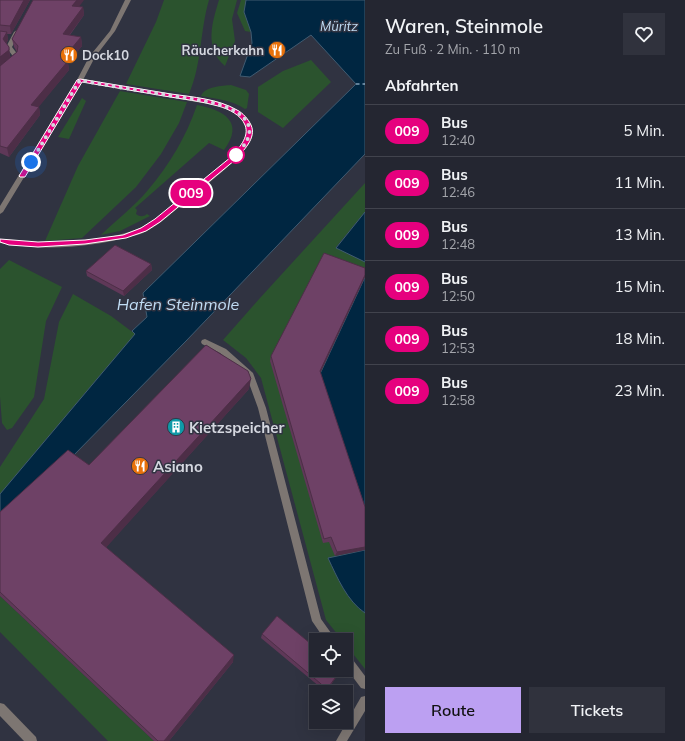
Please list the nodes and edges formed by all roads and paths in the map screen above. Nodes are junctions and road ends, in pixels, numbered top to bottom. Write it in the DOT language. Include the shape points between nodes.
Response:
graph roads {
  1 [pos="128,0"];
  2 [pos="21,25"];
  3 [pos="4,38"];
  4 [pos="14,38"];
  5 [pos="0,72"];
  6 [pos="80,80"];
  7 [pos="0,212"];
  8 [pos="0,241"];
  9 [pos="205,342"];
  10 [pos="326,633"];
  11 [pos="353,669"];
  12 [pos="365,684"];
  13 [pos="365,701"];
  14 [pos="0,708"];
  15 [pos="32,741"];
  16 [pos="341,741"];
  1 -- 6 [label="street" via="112,31 92,57"];
  2 -- 4 [label="street"];
  3 -- 4 [label="street"];
  4 -- 5 [label="street" via="9,48 15,59"];
  6 -- 7 [label="street"];
  6 -- 8 [label="street" via="221,105 243,117 249,127 249,136 233,158 144,230 124,237 85,242 38,245"];
  9 -- 10 [label="street" via="223,351 249,373 262,408 317,621"];
  11 -- 12 [label="street"];
  13 -- 16 [label="street"];
  14 -- 15 [label="street"];
}
